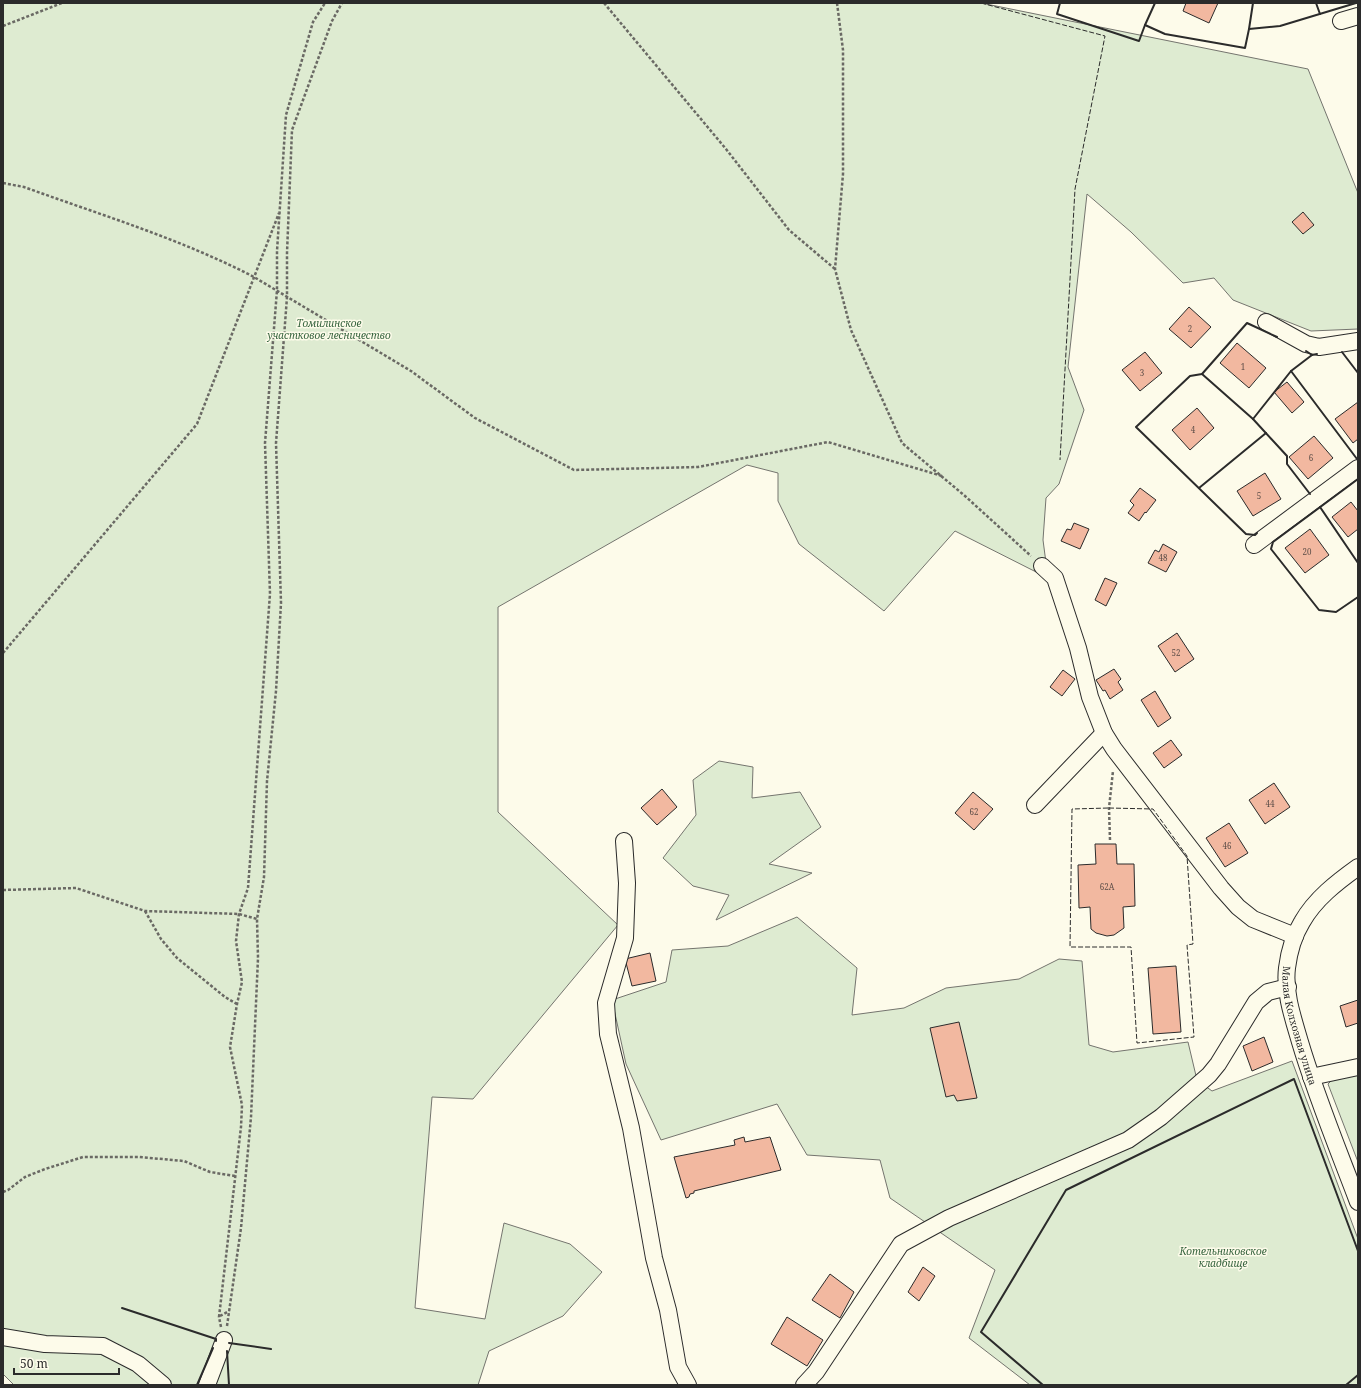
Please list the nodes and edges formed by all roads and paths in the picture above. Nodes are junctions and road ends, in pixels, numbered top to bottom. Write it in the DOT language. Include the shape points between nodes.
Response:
graph roads {
  1 [pos="62,3"];
  2 [pos="325,3"];
  3 [pos="342,3"];
  4 [pos="604,3"];
  5 [pos="837,3"];
  6 [pos="1358,16"];
  7 [pos="1341,21"];
  8 [pos="3,26"];
  9 [pos="3,183"];
  10 [pos="280,211"];
  11 [pos="835,269"];
  12 [pos="254,277"];
  13 [pos="277,290"];
  14 [pos="287,297"];
  15 [pos="1266,322"];
  16 [pos="1358,341"];
  17 [pos="1358,468"];
  18 [pos="942,476"];
  19 [pos="1254,545"];
  20 [pos="1042,566"];
  21 [pos="3,653"];
  22 [pos="1104,733"];
  23 [pos="1114,749"];
  24 [pos="1035,805"];
  25 [pos="1110,840"];
  26 [pos="624,841"];
  27 [pos="1358,867"];
  28 [pos="3,890"];
  29 [pos="145,911"];
  30 [pos="238,914"];
  31 [pos="257,919"];
  32 [pos="1295,936"];
  33 [pos="1288,987"];
  34 [pos="237,1004"];
  35 [pos="1358,1067"];
  36 [pos="1311,1077"];
  37 [pos="235,1176"];
  38 [pos="3,1192"];
  39 [pos="1358,1202"];
  40 [pos="229,1310"];
  41 [pos="219,1316"];
  42 [pos="223,1335"];
  43 [pos="3,1337"];
  44 [pos="163,1385"];
  45 [pos="207,1385"];
  46 [pos="688,1385"];
  47 [pos="804,1385"];
  1 -- 8 [label="path"];
  2 -- 10 [label="path" via="313,22 286,115"];
  3 -- 14 [label="path" via="332,21 292,130"];
  4 -- 11 [label="path" via="721,143 789,230"];
  5 -- 11 [label="path" via="843,50 843,174"];
  6 -- 7 [label="street"];
  9 -- 12 [label="path" via="24,187 149,231"];
  10 -- 12 [label="path"];
  10 -- 13 [label="path"];
  11 -- 18 [label="path" via="851,330 902,443"];
  12 -- 13 [label="path"];
  12 -- 21 [label="path" via="197,424"];
  13 -- 14 [label="path"];
  13 -- 30 [label="path" via="265,443 270,594 248,888"];
  14 -- 18 [label="path" via="411,370 475,418 574,470 698,467 828,442"];
  14 -- 31 [label="path" via="276,443 281,603 267,781 264,877"];
  15 -- 16 [label="street" via="1306,344 1319,347"];
  17 -- 19 [label="street"];
  18 -- 20 [label="path"];
  20 -- 22 [label="street" via="1055,578 1078,648 1090,697"];
  22 -- 23 [label="street"];
  22 -- 24 [label="street"];
  23 -- 25 [label="path" via="1109,808"];
  23 -- 32 [label="street" via="1238,907 1253,919"];
  26 -- 46 [label="street" via="627,883 625,938 606,1003 608,1034 631,1128 654,1258 668,1310 678,1367"];
  27 -- 32 [label="street, Малая Колхозная улица" via="1341,879 1310,909"];
  28 -- 29 [label="path" via="76,888"];
  29 -- 30 [label="path"];
  29 -- 34 [label="path" via="161,939 177,958"];
  30 -- 31 [label="path"];
  30 -- 34 [label="path" via="236,941 242,982"];
  31 -- 40 [label="path" via="258,958 251,1117 241,1228"];
  32 -- 33 [label="street, Малая Колхозная улица" via="1287,968"];
  33 -- 36 [label="street, Малая Колхозная улица" via="1290,1008"];
  33 -- 47 [label="street" via="1268,992 1256,1002 1209,1075 1161,1117 1128,1140 949,1218 901,1244 816,1372"];
  34 -- 37 [label="path" via="230,1047 242,1105"];
  35 -- 36 [label="street"];
  36 -- 39 [label="street, Малая Колхозная улица"];
  37 -- 38 [label="path" via="210,1172 184,1161 139,1157 83,1157 25,1177"];
  37 -- 41 [label="path"];
  40 -- 41 [label="path"];
  40 -- 42 [label="path"];
  41 -- 42 [label="path"];
  42 -- 45 [label="street"];
  43 -- 44 [label="street" via="45,1344 103,1346 138,1364"];
}
